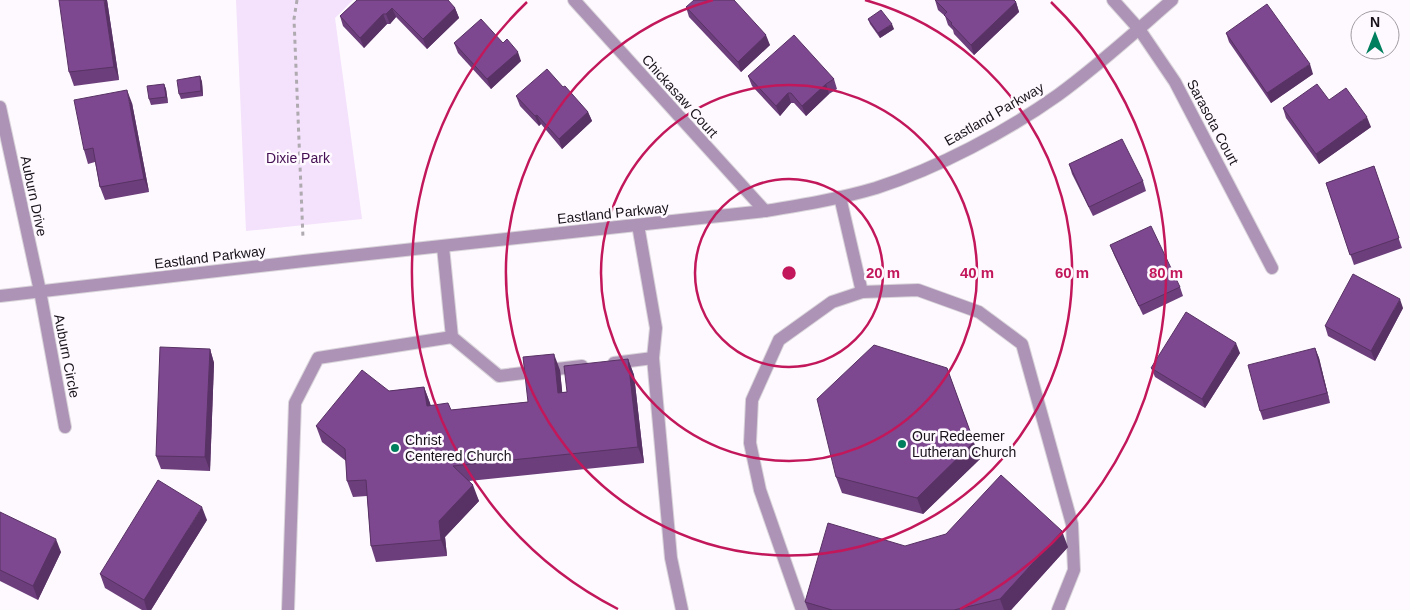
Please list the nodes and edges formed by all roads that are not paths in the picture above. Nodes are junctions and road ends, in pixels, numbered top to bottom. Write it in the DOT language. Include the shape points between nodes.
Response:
graph roads {
  1 [pos="574,0"];
  2 [pos="1112,0"];
  3 [pos="1172,0"];
  4 [pos="1139,29"];
  5 [pos="0,108"];
  6 [pos="840,197"];
  7 [pos="765,211"];
  8 [pos="638,225"];
  9 [pos="443,247"];
  10 [pos="1272,268"];
  11 [pos="40,291"];
  12 [pos="862,292"];
  13 [pos="0,296"];
  14 [pos="452,337"];
  15 [pos="653,358"];
  16 [pos="65,427"];
  17 [pos="288,610"];
  18 [pos="682,610"];
  19 [pos="802,610"];
  20 [pos="1058,610"];
  1 -- 7 [label="street, Chickasaw Court"];
  2 -- 4 [label="street, Sarasota Court"];
  3 -- 4 [label="street, Eastland Parkway"];
  4 -- 6 [label="street, Eastland Parkway" via="1058,94 980,143 886,184"];
  4 -- 10 [label="street, Sarasota Court" via="1175,82"];
  5 -- 11 [label="street, Auburn Drive"];
  6 -- 7 [label="street, Eastland Parkway"];
  6 -- 12 [label="street"];
  7 -- 8 [label="street, Eastland Parkway"];
  8 -- 9 [label="street, Eastland Parkway"];
  8 -- 15 [label="street" via="656,328"];
  9 -- 11 [label="street, Eastland Parkway"];
  9 -- 14 [label="street"];
  11 -- 13 [label="street, Eastland Parkway"];
  11 -- 16 [label="street, Auburn Circle"];
  12 -- 19 [label="street" via="832,302 780,340 752,400 750,443 760,490"];
  12 -- 20 [label="street" via="918,290 979,312 1022,344 1072,524 1074,570"];
  14 -- 15 [label="street" via="499,376"];
  14 -- 17 [label="street" via="318,358 295,403"];
  15 -- 18 [label="street" via="671,558"];
}
